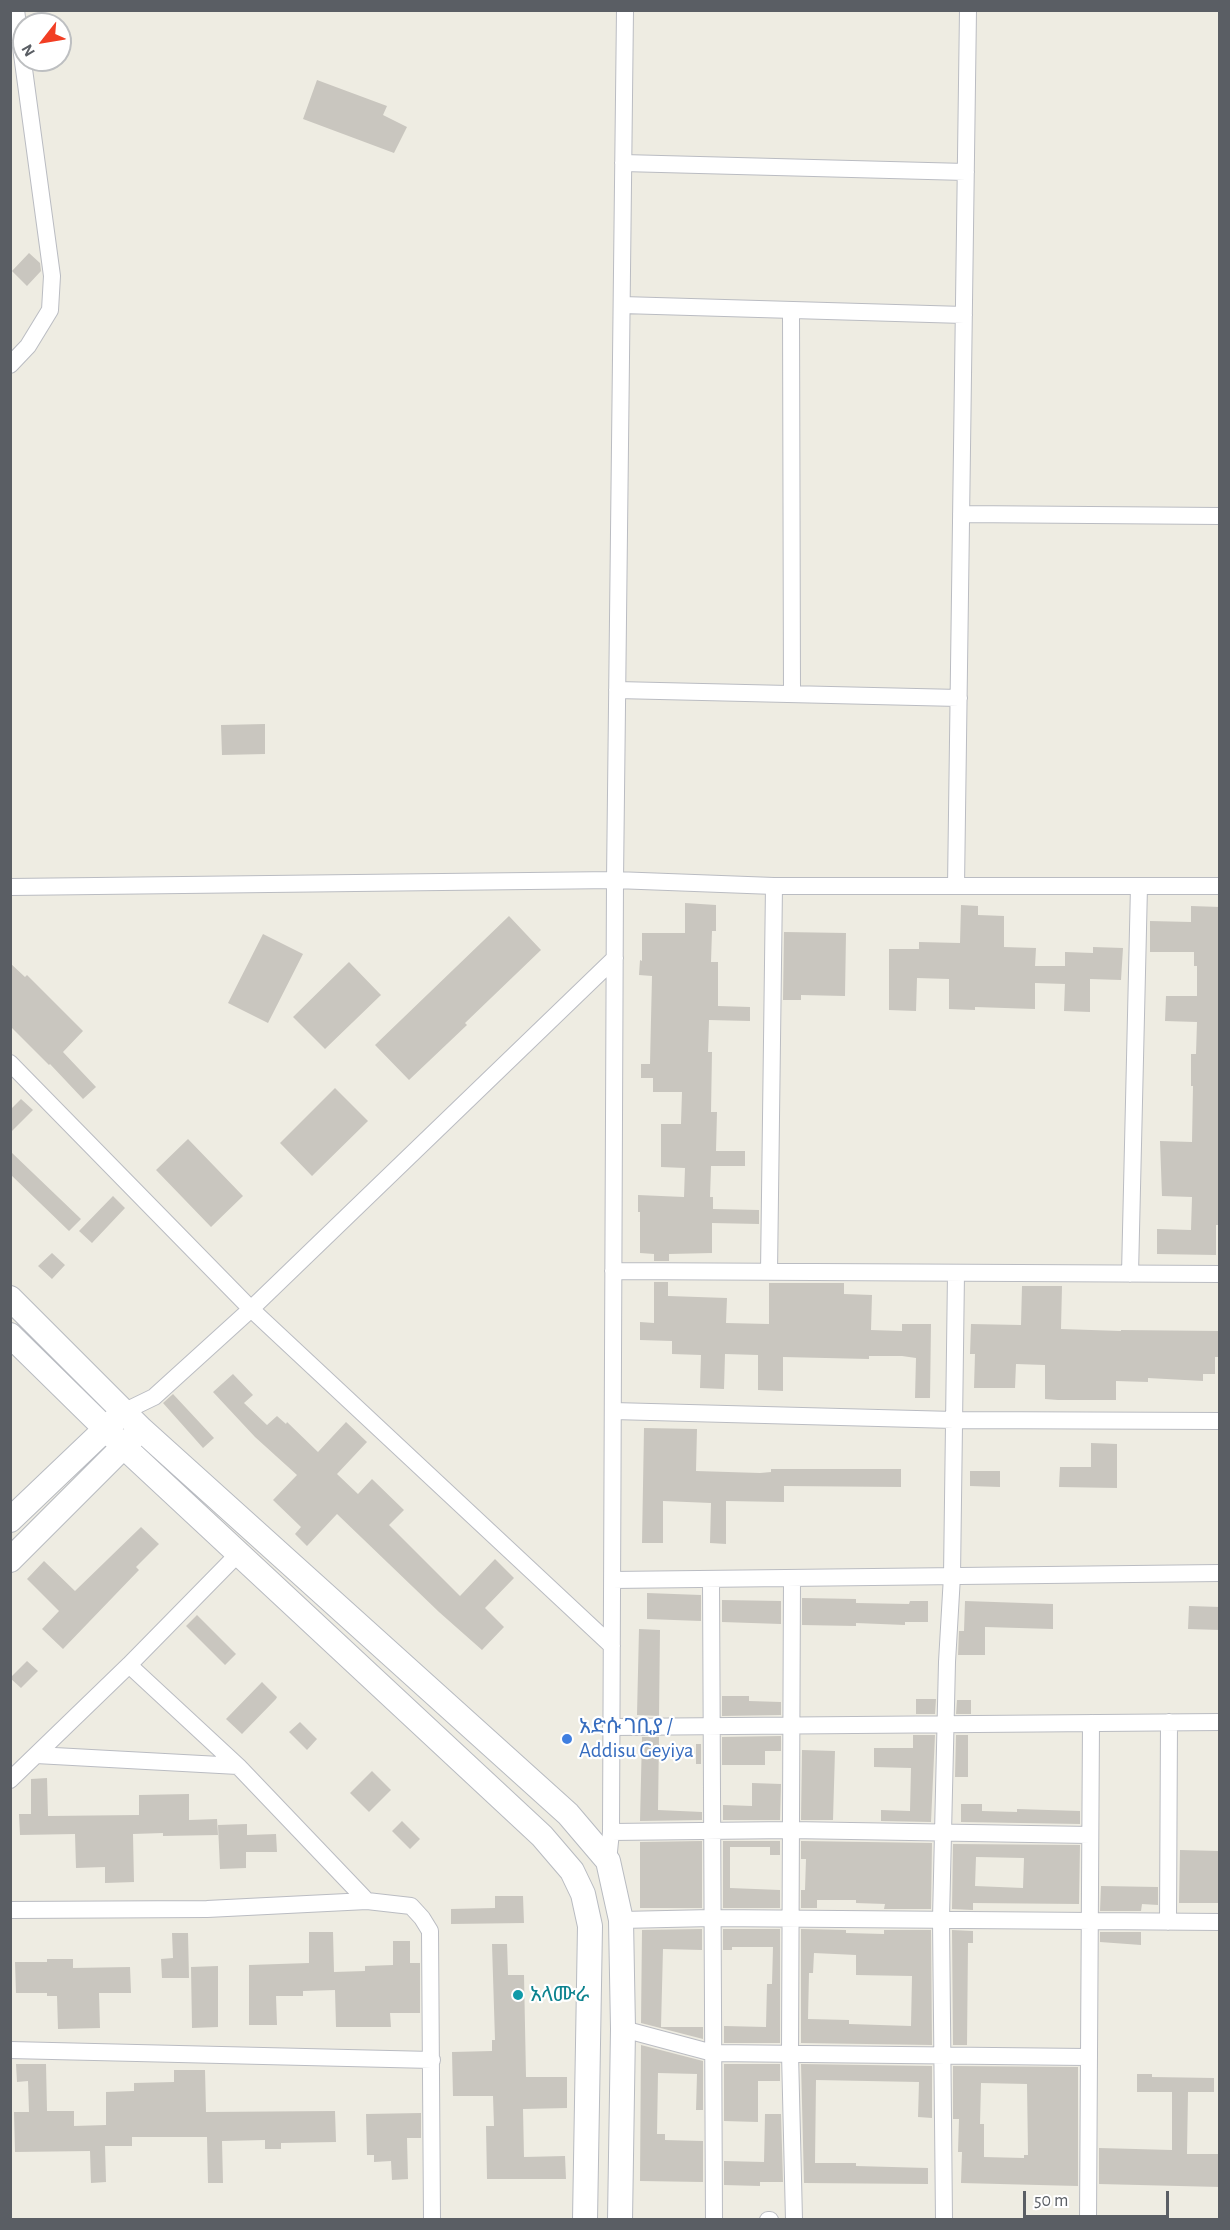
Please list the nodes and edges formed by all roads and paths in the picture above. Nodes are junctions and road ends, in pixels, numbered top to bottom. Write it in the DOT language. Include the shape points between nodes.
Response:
graph roads {
  1 [pos="16,10"];
  2 [pos="625,10"];
  3 [pos="968,10"];
  4 [pos="623,163"];
  5 [pos="966,172"];
  6 [pos="622,305"];
  7 [pos="791,310"];
  8 [pos="964,315"];
  9 [pos="10,365"];
  10 [pos="961,514"];
  11 [pos="1220,516"];
  12 [pos="617,690"];
  13 [pos="792,694"];
  14 [pos="959,698"];
  15 [pos="615,880"];
  16 [pos="774,886"];
  17 [pos="956,886"];
  18 [pos="1139,886"];
  19 [pos="1220,886"];
  20 [pos="10,887"];
  21 [pos="615,958"];
  22 [pos="10,1063"];
  23 [pos="613,1271"];
  24 [pos="769,1272"];
  25 [pos="956,1273"];
  26 [pos="1130,1274"];
  27 [pos="1220,1274"];
  28 [pos="12,1301"];
  29 [pos="251,1310"];
  30 [pos="10,1335"];
  31 [pos="154,1397"];
  32 [pos="613,1411"];
  33 [pos="123,1412"];
  34 [pos="954,1420"];
  35 [pos="1220,1421"];
  36 [pos="141,1429"];
  37 [pos="114,1438"];
  38 [pos="10,1520"];
  39 [pos="238,1554"];
  40 [pos="10,1560"];
  41 [pos="1220,1573"];
  42 [pos="952,1576"];
  43 [pos="792,1578"];
  44 [pos="711,1579"];
  45 [pos="612,1580"];
  46 [pos="612,1646"];
  47 [pos="129,1665"];
  48 [pos="1169,1722"];
  49 [pos="1220,1722"];
  50 [pos="1091,1723"];
  51 [pos="947,1724"];
  52 [pos="791,1725"];
  53 [pos="711,1726"];
  54 [pos="611,1727"];
  55 [pos="36,1755"];
  56 [pos="238,1766"];
  57 [pos="10,1780"];
  58 [pos="791,1830"];
  59 [pos="712,1831"];
  60 [pos="610,1832"];
  61 [pos="944,1832"];
  62 [pos="1090,1835"];
  63 [pos="608,1861"];
  64 [pos="367,1901"];
  65 [pos="10,1910"];
  66 [pos="712,1918"];
  67 [pos="792,1918"];
  68 [pos="941,1919"];
  69 [pos="621,1920"];
  70 [pos="1089,1921"];
  71 [pos="1168,1922"];
  72 [pos="1220,1922"];
  73 [pos="623,2029"];
  74 [pos="10,2050"];
  75 [pos="713,2053"];
  76 [pos="790,2053"];
  77 [pos="944,2055"];
  78 [pos="1088,2057"];
  79 [pos="432,2060"];
  80 [pos="432,2220"];
  81 [pos="585,2220"];
  82 [pos="621,2220"];
  83 [pos="714,2220"];
  84 [pos="794,2220"];
  85 [pos="944,2220"];
  86 [pos="1088,2220"];
  1 -- 9 [label="street" via="52,276 50,310 28,346"];
  2 -- 4 [label="street"];
  3 -- 5 [label="street"];
  4 -- 5 [label="street"];
  4 -- 6 [label="street"];
  5 -- 8 [label="street"];
  6 -- 7 [label="street"];
  6 -- 12 [label="street"];
  7 -- 8 [label="street"];
  7 -- 13 [label="street"];
  8 -- 10 [label="street"];
  10 -- 11 [label="street"];
  10 -- 14 [label="street"];
  12 -- 13 [label="street"];
  12 -- 15 [label="street"];
  13 -- 14 [label="street"];
  14 -- 17 [label="street"];
  15 -- 16 [label="street"];
  15 -- 20 [label="street"];
  15 -- 21 [label="street"];
  16 -- 17 [label="street"];
  16 -- 24 [label="street"];
  17 -- 18 [label="street"];
  18 -- 19 [label="street"];
  18 -- 26 [label="street"];
  21 -- 23 [label="street"];
  21 -- 29 [label="street"];
  22 -- 29 [label="street"];
  23 -- 24 [label="street"];
  23 -- 32 [label="street"];
  24 -- 25 [label="street"];
  25 -- 26 [label="street"];
  25 -- 34 [label="street"];
  26 -- 27 [label="street"];
  28 -- 33 [label="main road"];
  29 -- 31 [label="street"];
  29 -- 46 [label="street"];
  30 -- 37 [label="main road"];
  31 -- 33 [label="street"];
  31 -- 36 [label="street"];
  32 -- 34 [label="street"];
  32 -- 45 [label="street"];
  33 -- 36 [label="main road"];
  33 -- 37 [label="main road"];
  34 -- 35 [label="street"];
  34 -- 42 [label="street"];
  36 -- 37 [label="main road"];
  36 -- 63 [label="main road" via="568,1814"];
  37 -- 38 [label="main road"];
  37 -- 39 [label="main road"];
  37 -- 40 [label="main road"];
  39 -- 47 [label="street"];
  39 -- 81 [label="main road" via="542,1836 572,1870 583,1894 590,1926"];
  41 -- 42 [label="street"];
  42 -- 43 [label="street"];
  42 -- 51 [label="street"];
  43 -- 44 [label="street"];
  43 -- 52 [label="street"];
  44 -- 45 [label="street"];
  44 -- 53 [label="street"];
  45 -- 46 [label="street"];
  46 -- 54 [label="street"];
  47 -- 55 [label="street"];
  47 -- 56 [label="street"];
  48 -- 49 [label="street"];
  48 -- 50 [label="street"];
  48 -- 71 [label="street"];
  50 -- 51 [label="street"];
  50 -- 62 [label="street"];
  51 -- 52 [label="street"];
  51 -- 61 [label="street"];
  52 -- 53 [label="street"];
  52 -- 58 [label="street"];
  53 -- 54 [label="street"];
  53 -- 59 [label="street"];
  54 -- 60 [label="street"];
  55 -- 56 [label="street"];
  55 -- 57 [label="street"];
  56 -- 64 [label="street"];
  58 -- 59 [label="street"];
  58 -- 61 [label="street"];
  58 -- 67 [label="street"];
  59 -- 60 [label="street"];
  59 -- 66 [label="street"];
  60 -- 63 [label="street"];
  61 -- 62 [label="street"];
  61 -- 68 [label="street"];
  62 -- 70 [label="street"];
  63 -- 69 [label="main road"];
  64 -- 65 [label="street" via="207,1909"];
  64 -- 79 [label="street" via="411,1906 430,1931"];
  66 -- 67 [label="street"];
  66 -- 69 [label="street"];
  66 -- 75 [label="street"];
  67 -- 68 [label="street"];
  67 -- 76 [label="street"];
  68 -- 70 [label="street"];
  68 -- 77 [label="street"];
  69 -- 73 [label="main road"];
  70 -- 71 [label="street"];
  70 -- 78 [label="street"];
  71 -- 72 [label="street"];
  73 -- 75 [label="street"];
  73 -- 82 [label="main road"];
  74 -- 79 [label="street"];
  75 -- 76 [label="street"];
  75 -- 83 [label="street"];
  76 -- 77 [label="street"];
  76 -- 84 [label="street"];
  77 -- 78 [label="street"];
  77 -- 85 [label="street"];
  78 -- 86 [label="street"];
  79 -- 80 [label="street"];
}
